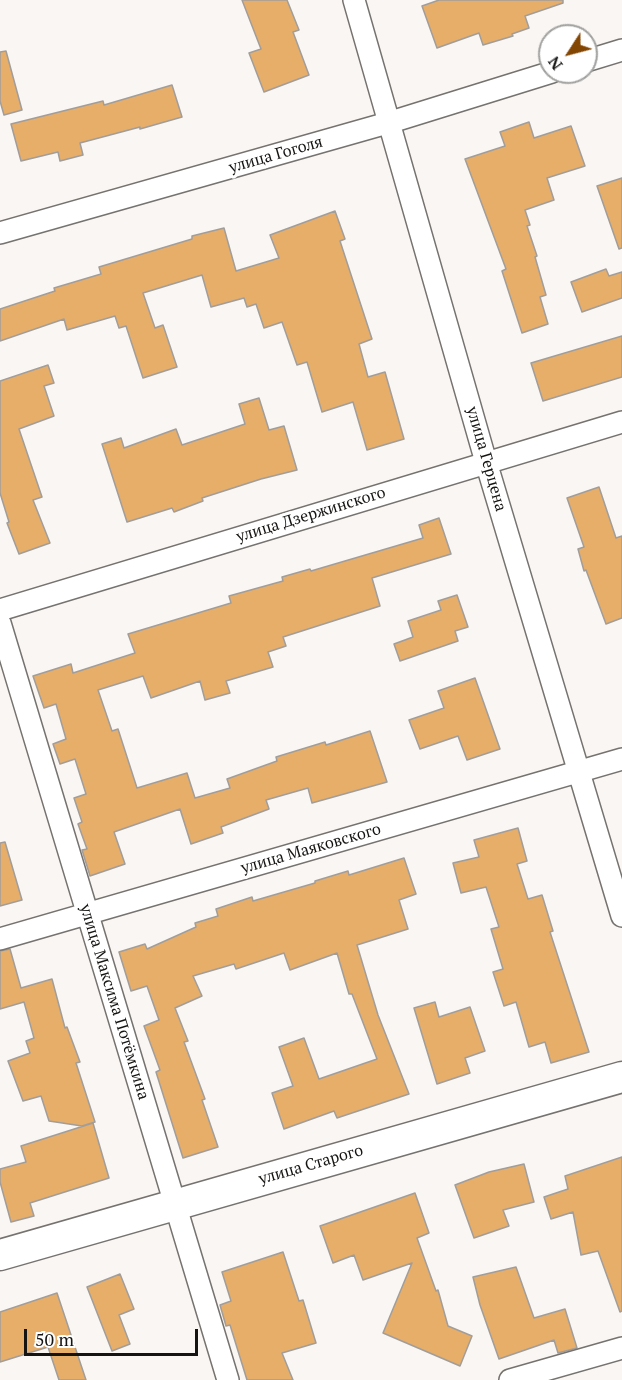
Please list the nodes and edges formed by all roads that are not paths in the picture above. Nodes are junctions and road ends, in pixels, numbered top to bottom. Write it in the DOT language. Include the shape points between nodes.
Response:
graph roads {
  1 [pos="354,0"];
  2 [pos="622,50"];
  3 [pos="598,57"];
  4 [pos="538,76"];
  5 [pos="391,122"];
  6 [pos="0,233"];
  7 [pos="622,422"];
  8 [pos="486,462"];
  9 [pos="0,609"];
  10 [pos="0,623"];
  11 [pos="622,759"];
  12 [pos="580,772"];
  13 [pos="87,913"];
  14 [pos="622,916"];
  15 [pos="0,939"];
  16 [pos="622,1077"];
  17 [pos="175,1204"];
  18 [pos="0,1255"];
  19 [pos="622,1348"];
  20 [pos="228,1380"];
  21 [pos="510,1380"];
  1 -- 5 [label="street, улица Герцена"];
  2 -- 3 [label="street"];
  4 -- 5 [label="street, улица Гоголя"];
  5 -- 6 [label="street, улица Гоголя"];
  5 -- 8 [label="street, улица Герцена"];
  7 -- 8 [label="street, улица Дзержинского"];
  8 -- 9 [label="street, улица Дзержинского"];
  8 -- 12 [label="street, улица Герцена"];
  10 -- 13 [label="street, улица Максима Потёмкина"];
  11 -- 12 [label="street, улица Маяковского"];
  12 -- 13 [label="street, улица Маяковского"];
  12 -- 14 [label="street, улица Герцена"];
  13 -- 15 [label="street, улица Маяковского"];
  13 -- 17 [label="street, улица Максима Потёмкина"];
  16 -- 17 [label="street, улица Старого"];
  17 -- 18 [label="street, улица Старого"];
  17 -- 20 [label="street, улица Максима Потёмкина"];
  19 -- 21 [label="street"];
}
